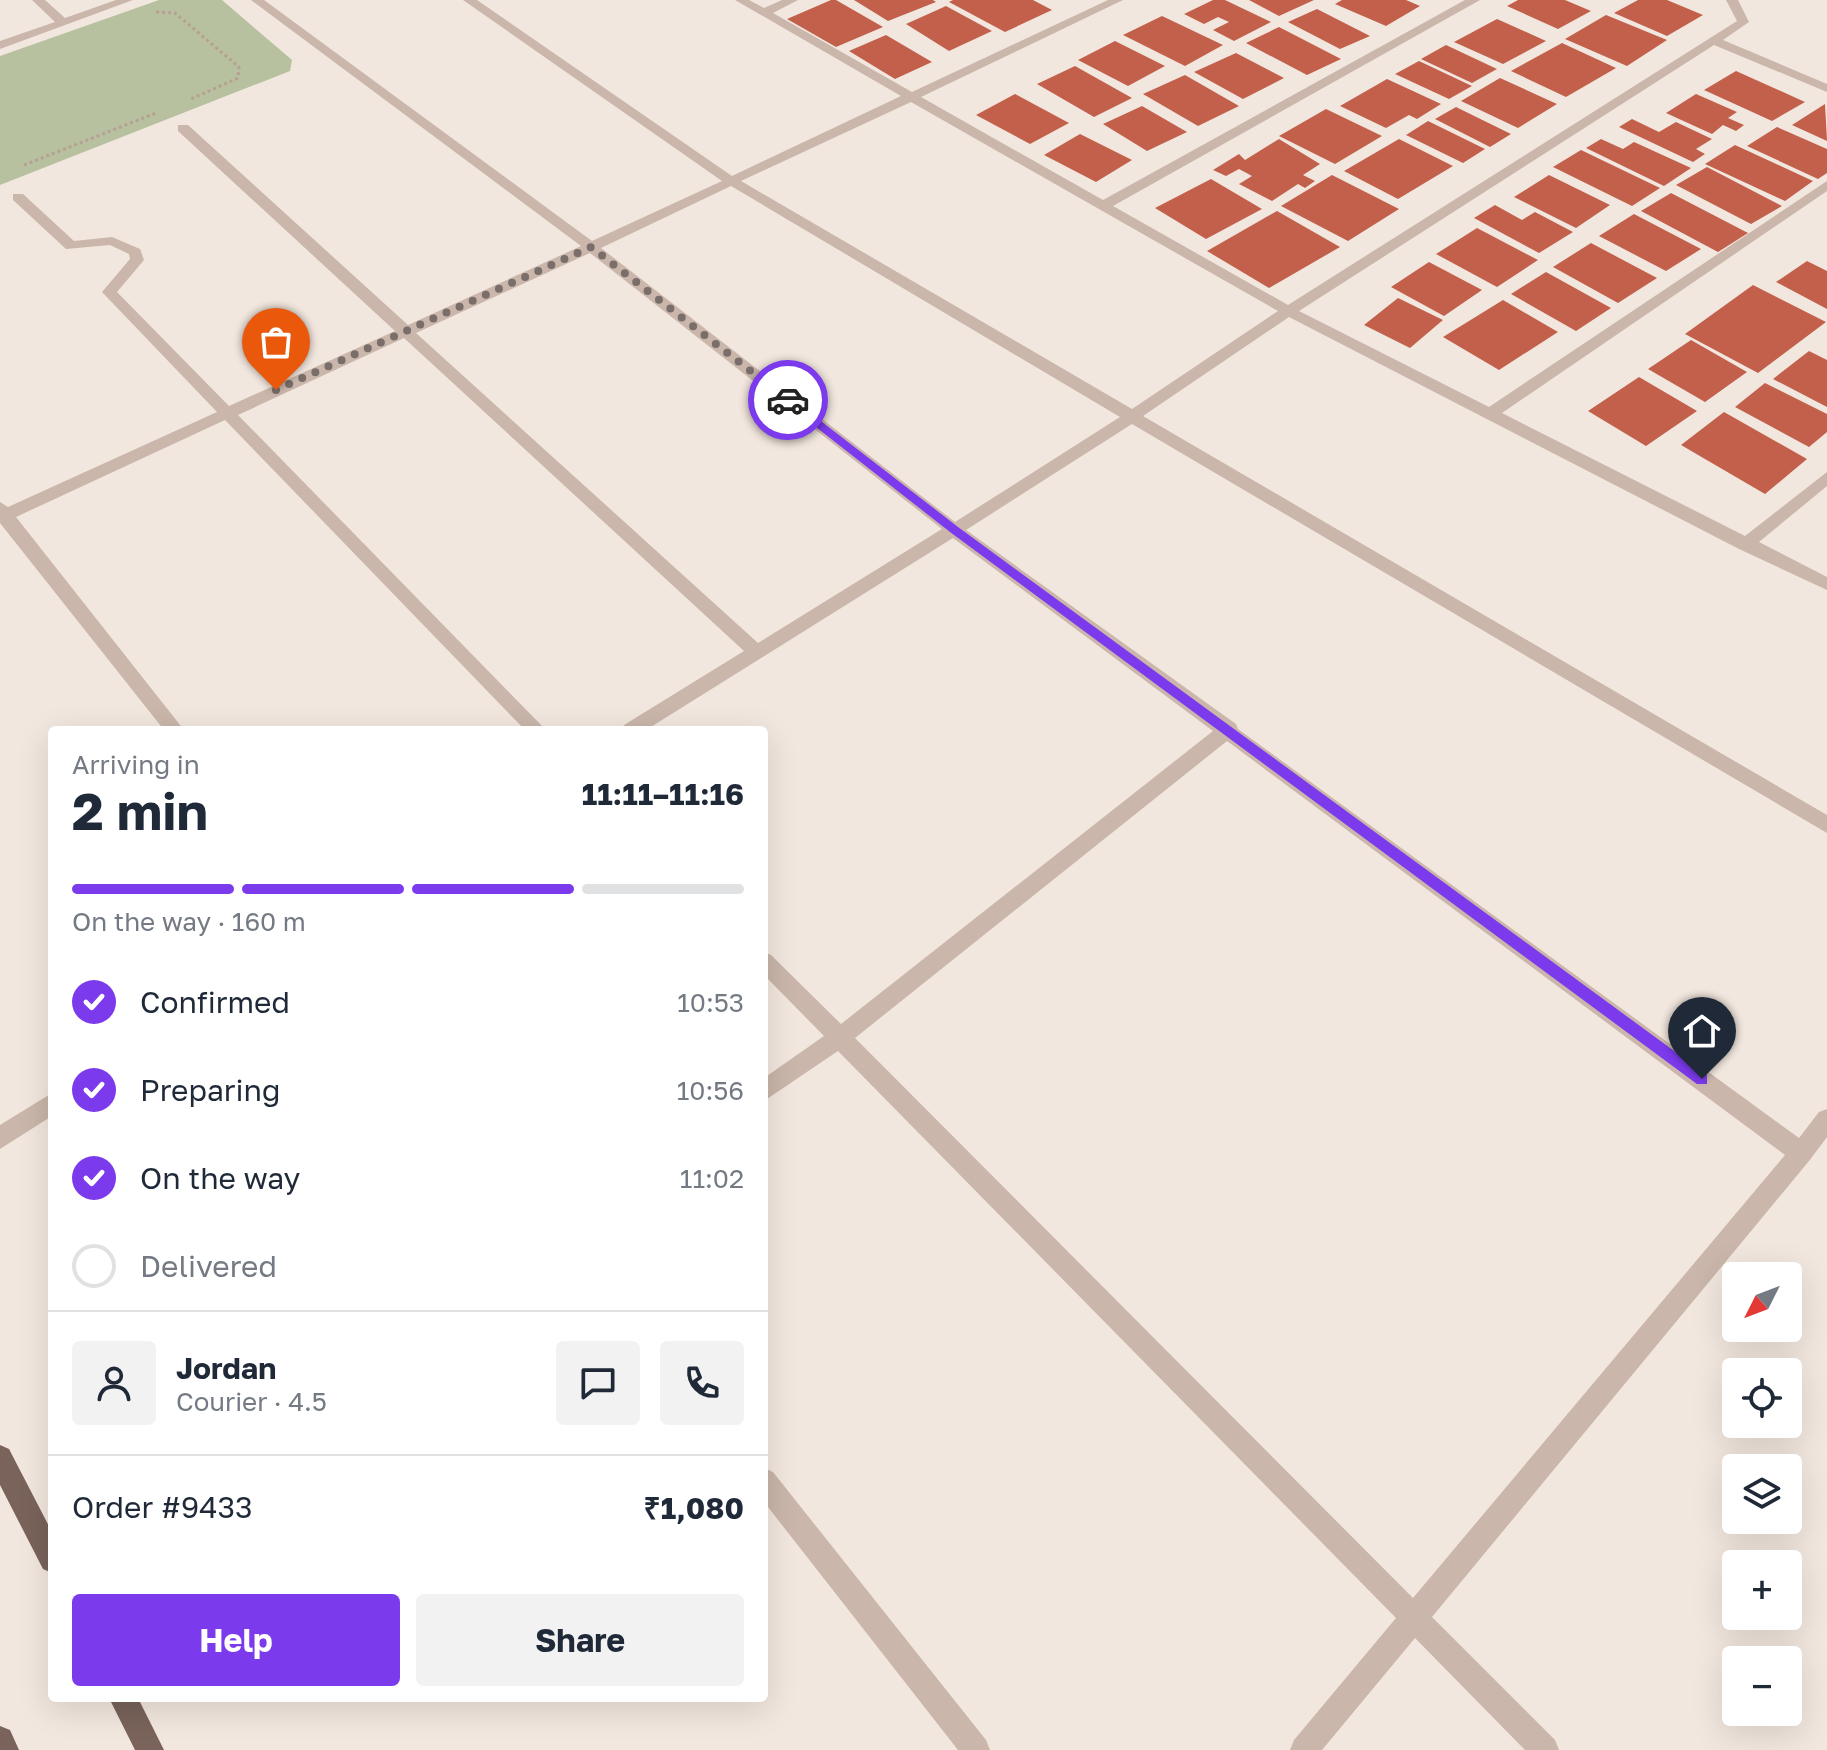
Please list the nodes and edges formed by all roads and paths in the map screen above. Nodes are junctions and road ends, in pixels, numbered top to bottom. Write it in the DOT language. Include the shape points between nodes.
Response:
graph roads {
  1 [pos="38,0"];
  2 [pos="127,0"];
  3 [pos="469,0"];
  4 [pos="741,0"];
  5 [pos="792,0"];
  6 [pos="1117,0"];
  7 [pos="1474,0"];
  8 [pos="1732,0"];
  9 [pos="269,2"];
  10 [pos="153,12"];
  11 [pos="763,13"];
  12 [pos="63,23"];
  13 [pos="1714,41"];
  14 [pos="0,45"];
  15 [pos="1827,88"];
  16 [pos="907,97"];
  17 [pos="183,102"];
  18 [pos="169,108"];
  19 [pos="183,128"];
  20 [pos="14,169"];
  21 [pos="731,181"];
  22 [pos="1827,185"];
  23 [pos="18,197"];
  24 [pos="1106,204"];
  25 [pos="591,247"];
  26 [pos="1288,311"];
  27 [pos="406,331"];
  28 [pos="224,413"];
  29 [pos="1488,415"];
  30 [pos="1130,418"];
  31 [pos="1827,477"];
  32 [pos="2,513"];
  33 [pos="954,530"];
  34 [pos="1745,545"];
  35 [pos="1827,584"];
  36 [pos="757,653"];
  37 [pos="172,726"];
  38 [pos="533,726"];
  39 [pos="638,726"];
  40 [pos="1229,729"];
  41 [pos="1827,825"];
  42 [pos="768,965"];
  43 [pos="839,1038"];
  44 [pos="768,1088"];
  45 [pos="48,1106"];
  46 [pos="1827,1119"];
  47 [pos="0,1138"];
  48 [pos="1801,1153"];
  49 [pos="0,1458"];
  50 [pos="768,1486"];
  51 [pos="48,1552"];
  52 [pos="1416,1617"];
  53 [pos="125,1702"];
  54 [pos="0,1740"];
  55 [pos="5,1750"];
  56 [pos="150,1750"];
  57 [pos="976,1750"];
  58 [pos="1304,1750"];
  59 [pos="1545,1750"];
  1 -- 12 [label="street"];
  2 -- 12 [label="street"];
  3 -- 21 [label="street"];
  4 -- 11 [label="street"];
  5 -- 11 [label="street"];
  6 -- 16 [label="street"];
  7 -- 24 [label="street"];
  8 -- 13 [label="street" via="1743,22"];
  9 -- 25 [label="street"];
  10 -- 17 [label="path" via="175,13 239,67 238,78"];
  11 -- 16 [label="street"];
  12 -- 14 [label="street"];
  13 -- 15 [label="street"];
  13 -- 26 [label="street"];
  16 -- 21 [label="street"];
  16 -- 24 [label="street"];
  18 -- 20 [label="path"];
  19 -- 27 [label="street"];
  21 -- 25 [label="street"];
  21 -- 30 [label="street"];
  22 -- 29 [label="street"];
  23 -- 28 [label="street" via="71,246 112,241 135,252 133,268 109,292"];
  24 -- 26 [label="street"];
  25 -- 27 [label="street"];
  25 -- 33 [label="street"];
  26 -- 29 [label="street"];
  26 -- 30 [label="street"];
  27 -- 28 [label="street"];
  27 -- 36 [label="street"];
  28 -- 32 [label="street"];
  28 -- 38 [label="street"];
  29 -- 34 [label="street"];
  30 -- 33 [label="street"];
  30 -- 41 [label="street"];
  31 -- 34 [label="street"];
  32 -- 37 [label="street"];
  33 -- 36 [label="street"];
  33 -- 40 [label="street"];
  34 -- 35 [label="street"];
  36 -- 39 [label="street"];
  40 -- 43 [label="street"];
  40 -- 48 [label="street"];
  42 -- 43 [label="street"];
  43 -- 44 [label="street"];
  43 -- 52 [label="street"];
  45 -- 47 [label="street"];
  46 -- 48 [label="street"];
  48 -- 52 [label="street"];
  49 -- 51 [label="main road"];
  50 -- 57 [label="street"];
  52 -- 58 [label="street"];
  52 -- 59 [label="street"];
  53 -- 56 [label="main road"];
  54 -- 55 [label="main road"];
}
